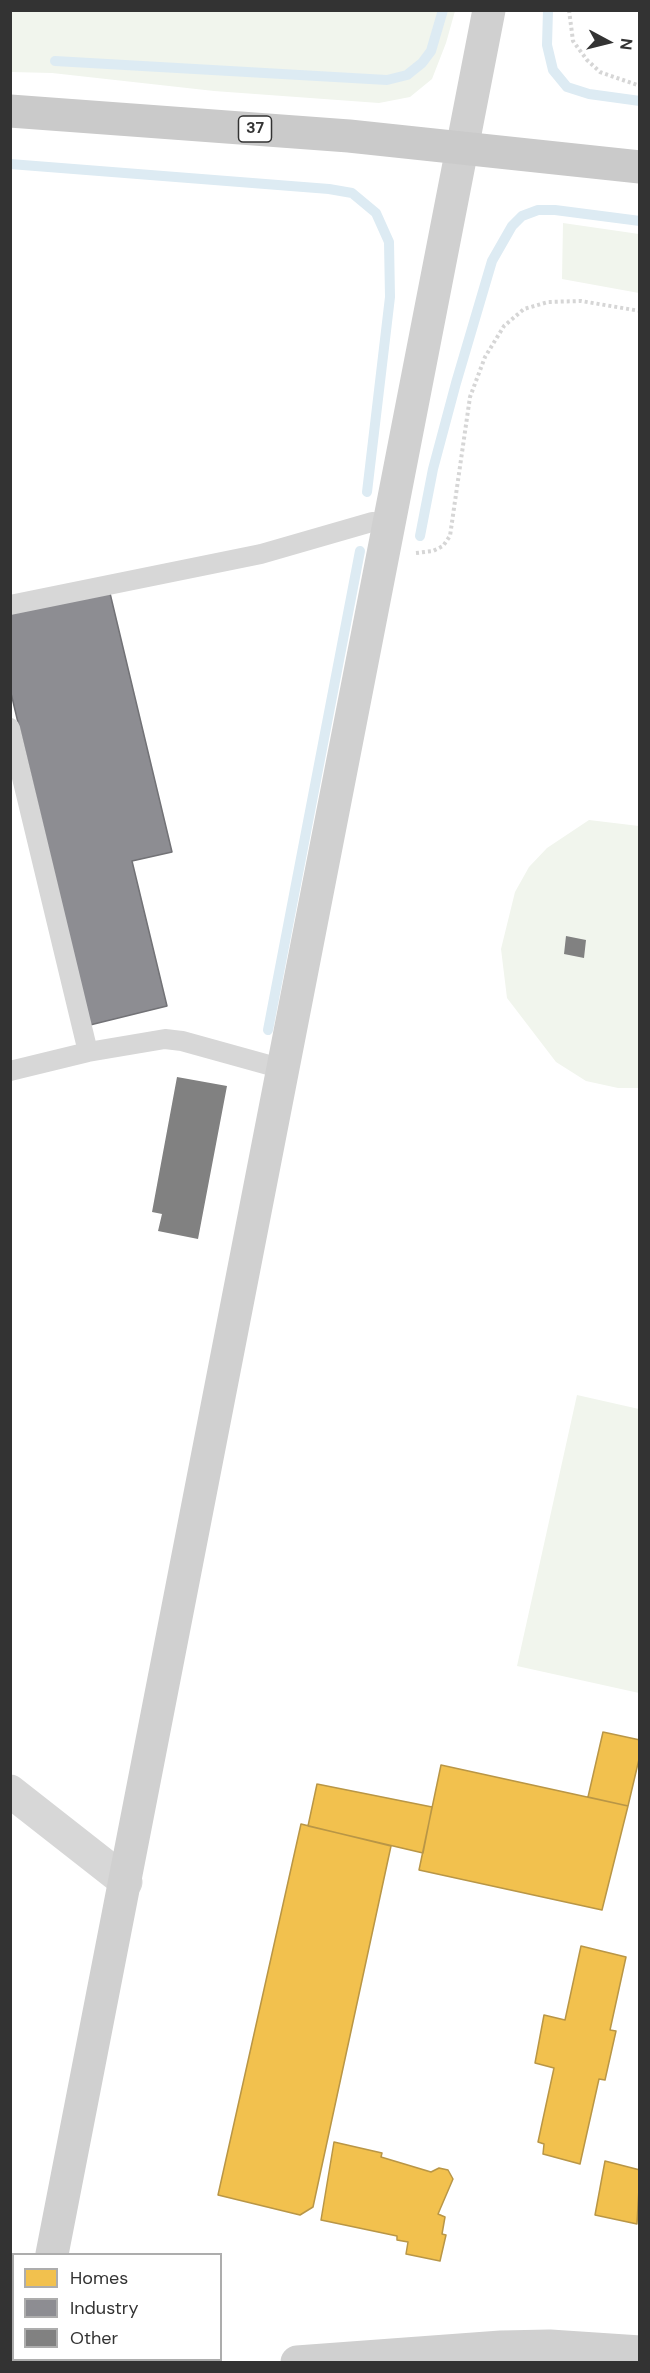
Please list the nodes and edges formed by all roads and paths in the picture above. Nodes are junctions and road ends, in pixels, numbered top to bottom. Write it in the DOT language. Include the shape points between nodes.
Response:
graph roads {
  1 [pos="489,10"];
  2 [pos="569,10"];
  3 [pos="639,86"];
  4 [pos="10,111"];
  5 [pos="462,147"];
  6 [pos="639,166"];
  7 [pos="639,311"];
  8 [pos="386,537"];
  9 [pos="10,605"];
  10 [pos="10,728"];
  11 [pos="88,1052"];
  12 [pos="283,1069"];
  13 [pos="10,1071"];
  14 [pos="10,1791"];
  15 [pos="126,1882"];
  16 [pos="52,2253"];
  17 [pos="639,2352"];
  18 [pos="349,2360"];
  19 [pos="297,2362"];
  1 -- 5 [label="street"];
  2 -- 3 [label="path" via="573,41 588,60 600,72"];
  4 -- 5 [label="main road, 37"];
  5 -- 6 [label="main road, 37"];
  5 -- 8 [label="street"];
  7 -- 8 [label="path" via="567,300 524,309 513,316 493,341 470,397 450,536 433,552 415,553"];
  8 -- 9 [label="lane" via="372,522 261,554"];
  8 -- 12 [label="street"];
  10 -- 11 [label="lane"];
  11 -- 12 [label="lane" via="165,1039"];
  11 -- 13 [label="lane"];
  12 -- 15 [label="street"];
  14 -- 15 [label="street"];
  15 -- 16 [label="street"];
  17 -- 18 [label="street" via="541,2346"];
  18 -- 19 [label="street"];
}
